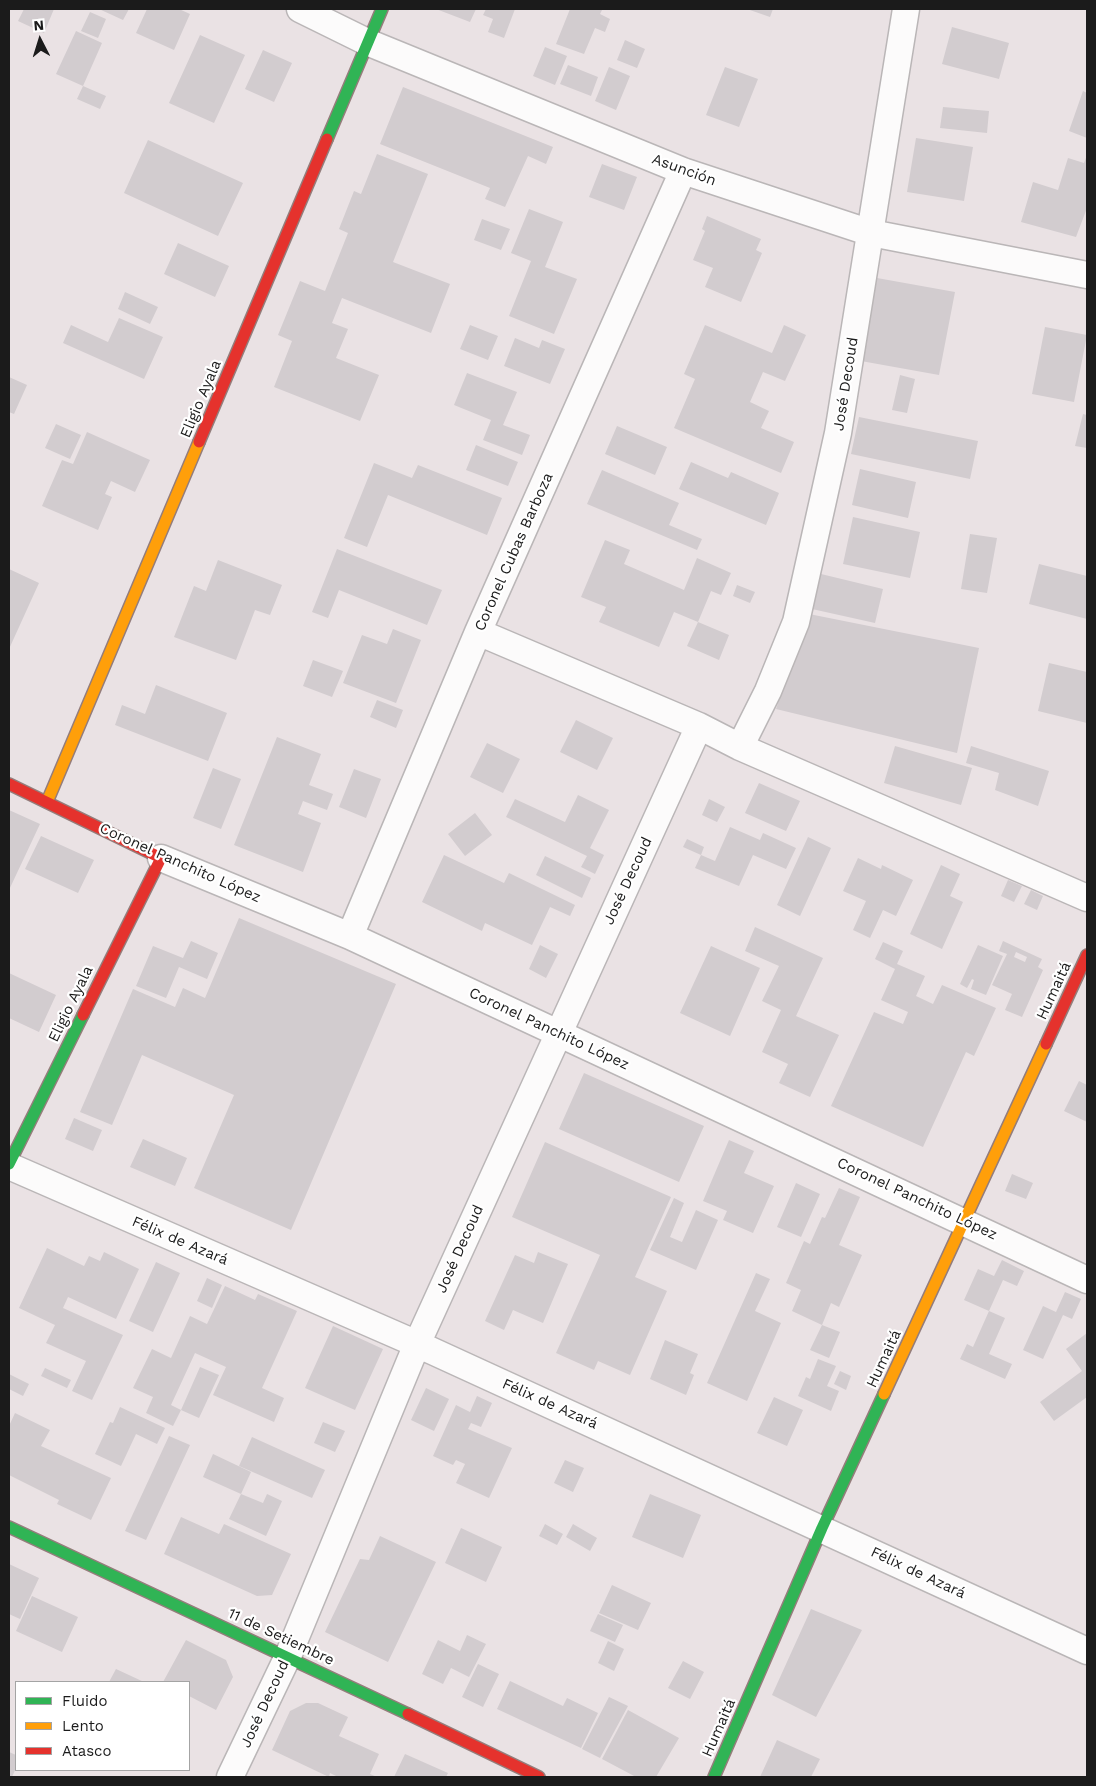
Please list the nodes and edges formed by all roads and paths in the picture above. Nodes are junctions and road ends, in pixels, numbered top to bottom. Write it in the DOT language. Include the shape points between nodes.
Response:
graph roads {
  1 [pos="300,9"];
  2 [pos="382,9"];
  3 [pos="906,9"];
  4 [pos="368,42"];
  5 [pos="684,171"];
  6 [pos="871,233"];
  7 [pos="1087,275"];
  8 [pos="478,632"];
  9 [pos="699,726"];
  10 [pos="740,747"];
  11 [pos="9,784"];
  12 [pos="47,802"];
  13 [pos="161,858"];
  14 [pos="1087,898"];
  15 [pos="350,936"];
  16 [pos="1087,955"];
  17 [pos="557,1033"];
  18 [pos="9,1165"];
  19 [pos="964,1221"];
  20 [pos="1087,1280"];
  21 [pos="417,1344"];
  22 [pos="9,1527"];
  23 [pos="822,1528"];
  24 [pos="1087,1651"];
  25 [pos="288,1656"];
  26 [pos="230,1777"];
  27 [pos="539,1777"];
  28 [pos="714,1777"];
  1 -- 4 [label="street, Asunción"];
  2 -- 4 [label="street, Eligio Ayala"];
  3 -- 6 [label="street, José Decoud"];
  4 -- 5 [label="street, Asunción"];
  4 -- 12 [label="street, Eligio Ayala"];
  5 -- 6 [label="street, Asunción"];
  5 -- 8 [label="street, Coronel Cubas Barboza"];
  6 -- 7 [label="street, Asunción"];
  6 -- 10 [label="street, José Decoud" via="838,433 796,622 768,691"];
  8 -- 9 [label="street"];
  8 -- 15 [label="street, Coronel Cubas Barboza"];
  9 -- 10 [label="street"];
  9 -- 17 [label="street, José Decoud"];
  10 -- 14 [label="street"];
  11 -- 12 [label="street, Coronel Panchito López"];
  12 -- 13 [label="street, Coronel Panchito López"];
  13 -- 15 [label="street, Coronel Panchito López"];
  13 -- 18 [label="street, Eligio Ayala"];
  15 -- 17 [label="street, Coronel Panchito López"];
  16 -- 19 [label="street, Humaitá"];
  17 -- 19 [label="street, Coronel Panchito López"];
  17 -- 21 [label="street, José Decoud"];
  18 -- 21 [label="street, Félix de Azará"];
  19 -- 20 [label="street, Coronel Panchito López"];
  19 -- 23 [label="street, Humaitá"];
  21 -- 23 [label="street, Félix de Azará"];
  21 -- 25 [label="street, José Decoud"];
  22 -- 25 [label="street, 11 de Setiembre"];
  23 -- 24 [label="street, Félix de Azará"];
  23 -- 28 [label="street, Humaitá"];
  25 -- 26 [label="street, José Decoud"];
  25 -- 27 [label="street, 11 de Setiembre"];
}
